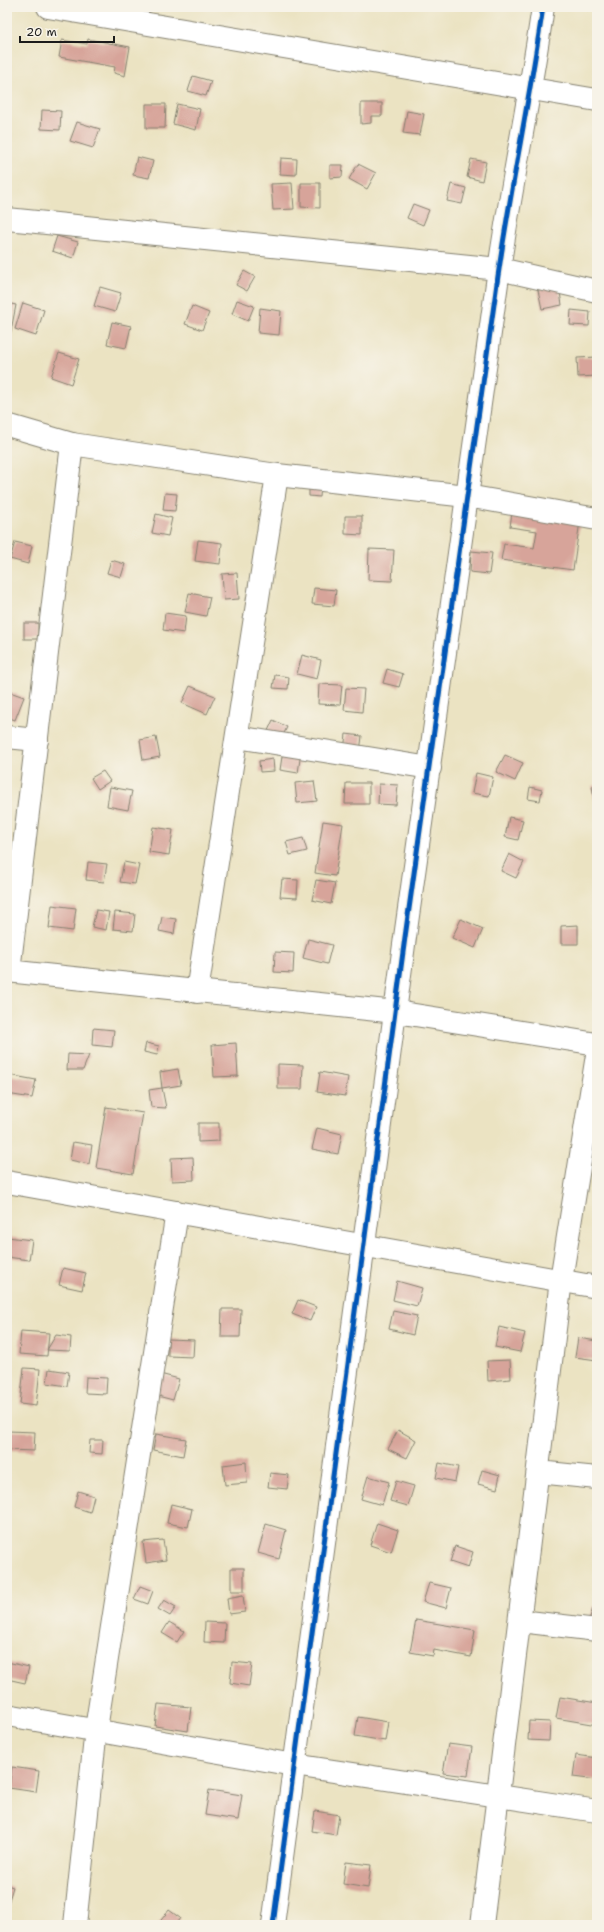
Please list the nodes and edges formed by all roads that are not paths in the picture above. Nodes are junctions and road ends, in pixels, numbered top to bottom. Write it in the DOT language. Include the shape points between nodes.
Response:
graph roads {
  1 [pos="48,7"];
  2 [pos="543,7"];
  3 [pos="531,89"];
  4 [pos="597,100"];
  5 [pos="7,219"];
  6 [pos="499,269"];
  7 [pos="597,291"];
  8 [pos="7,425"];
  9 [pos="72,444"];
  10 [pos="277,475"];
  11 [pos="467,496"];
  12 [pos="597,519"];
  13 [pos="7,737"];
  14 [pos="236,737"];
  15 [pos="37,740"];
  16 [pos="430,768"];
  17 [pos="8,971"];
  18 [pos="197,992"];
  19 [pos="396,1012"];
  20 [pos="597,1044"];
  21 [pos="597,1054"];
  22 [pos="7,1182"];
  23 [pos="176,1212"];
  24 [pos="364,1245"];
  25 [pos="561,1280"];
  26 [pos="597,1287"];
  27 [pos="538,1472"];
  28 [pos="597,1478"];
  29 [pos="520,1621"];
  30 [pos="597,1630"];
  31 [pos="7,1715"];
  32 [pos="96,1729"];
  33 [pos="294,1765"];
  34 [pos="499,1796"];
  35 [pos="597,1811"];
  36 [pos="74,1925"];
  37 [pos="273,1925"];
  38 [pos="482,1925"];
  1 -- 3 [label="street"];
  2 -- 3 [label="street"];
  3 -- 4 [label="street"];
  3 -- 6 [label="street"];
  5 -- 6 [label="street"];
  6 -- 7 [label="street"];
  6 -- 11 [label="street"];
  8 -- 9 [label="street"];
  9 -- 10 [label="street"];
  9 -- 15 [label="street"];
  10 -- 11 [label="street"];
  10 -- 14 [label="street"];
  11 -- 12 [label="street"];
  11 -- 16 [label="street"];
  13 -- 15 [label="street"];
  14 -- 16 [label="street"];
  14 -- 18 [label="street"];
  15 -- 17 [label="street"];
  16 -- 19 [label="street"];
  17 -- 18 [label="street"];
  18 -- 19 [label="street"];
  19 -- 20 [label="street"];
  19 -- 24 [label="street"];
  21 -- 25 [label="street"];
  22 -- 23 [label="street"];
  23 -- 24 [label="street"];
  23 -- 32 [label="street"];
  24 -- 25 [label="street"];
  24 -- 33 [label="street"];
  25 -- 26 [label="street"];
  25 -- 27 [label="street"];
  27 -- 28 [label="street"];
  27 -- 29 [label="street"];
  29 -- 30 [label="street"];
  29 -- 34 [label="street"];
  31 -- 32 [label="street"];
  32 -- 33 [label="street"];
  32 -- 36 [label="street"];
  33 -- 34 [label="street"];
  33 -- 37 [label="street"];
  34 -- 35 [label="street"];
  34 -- 38 [label="street"];
}
